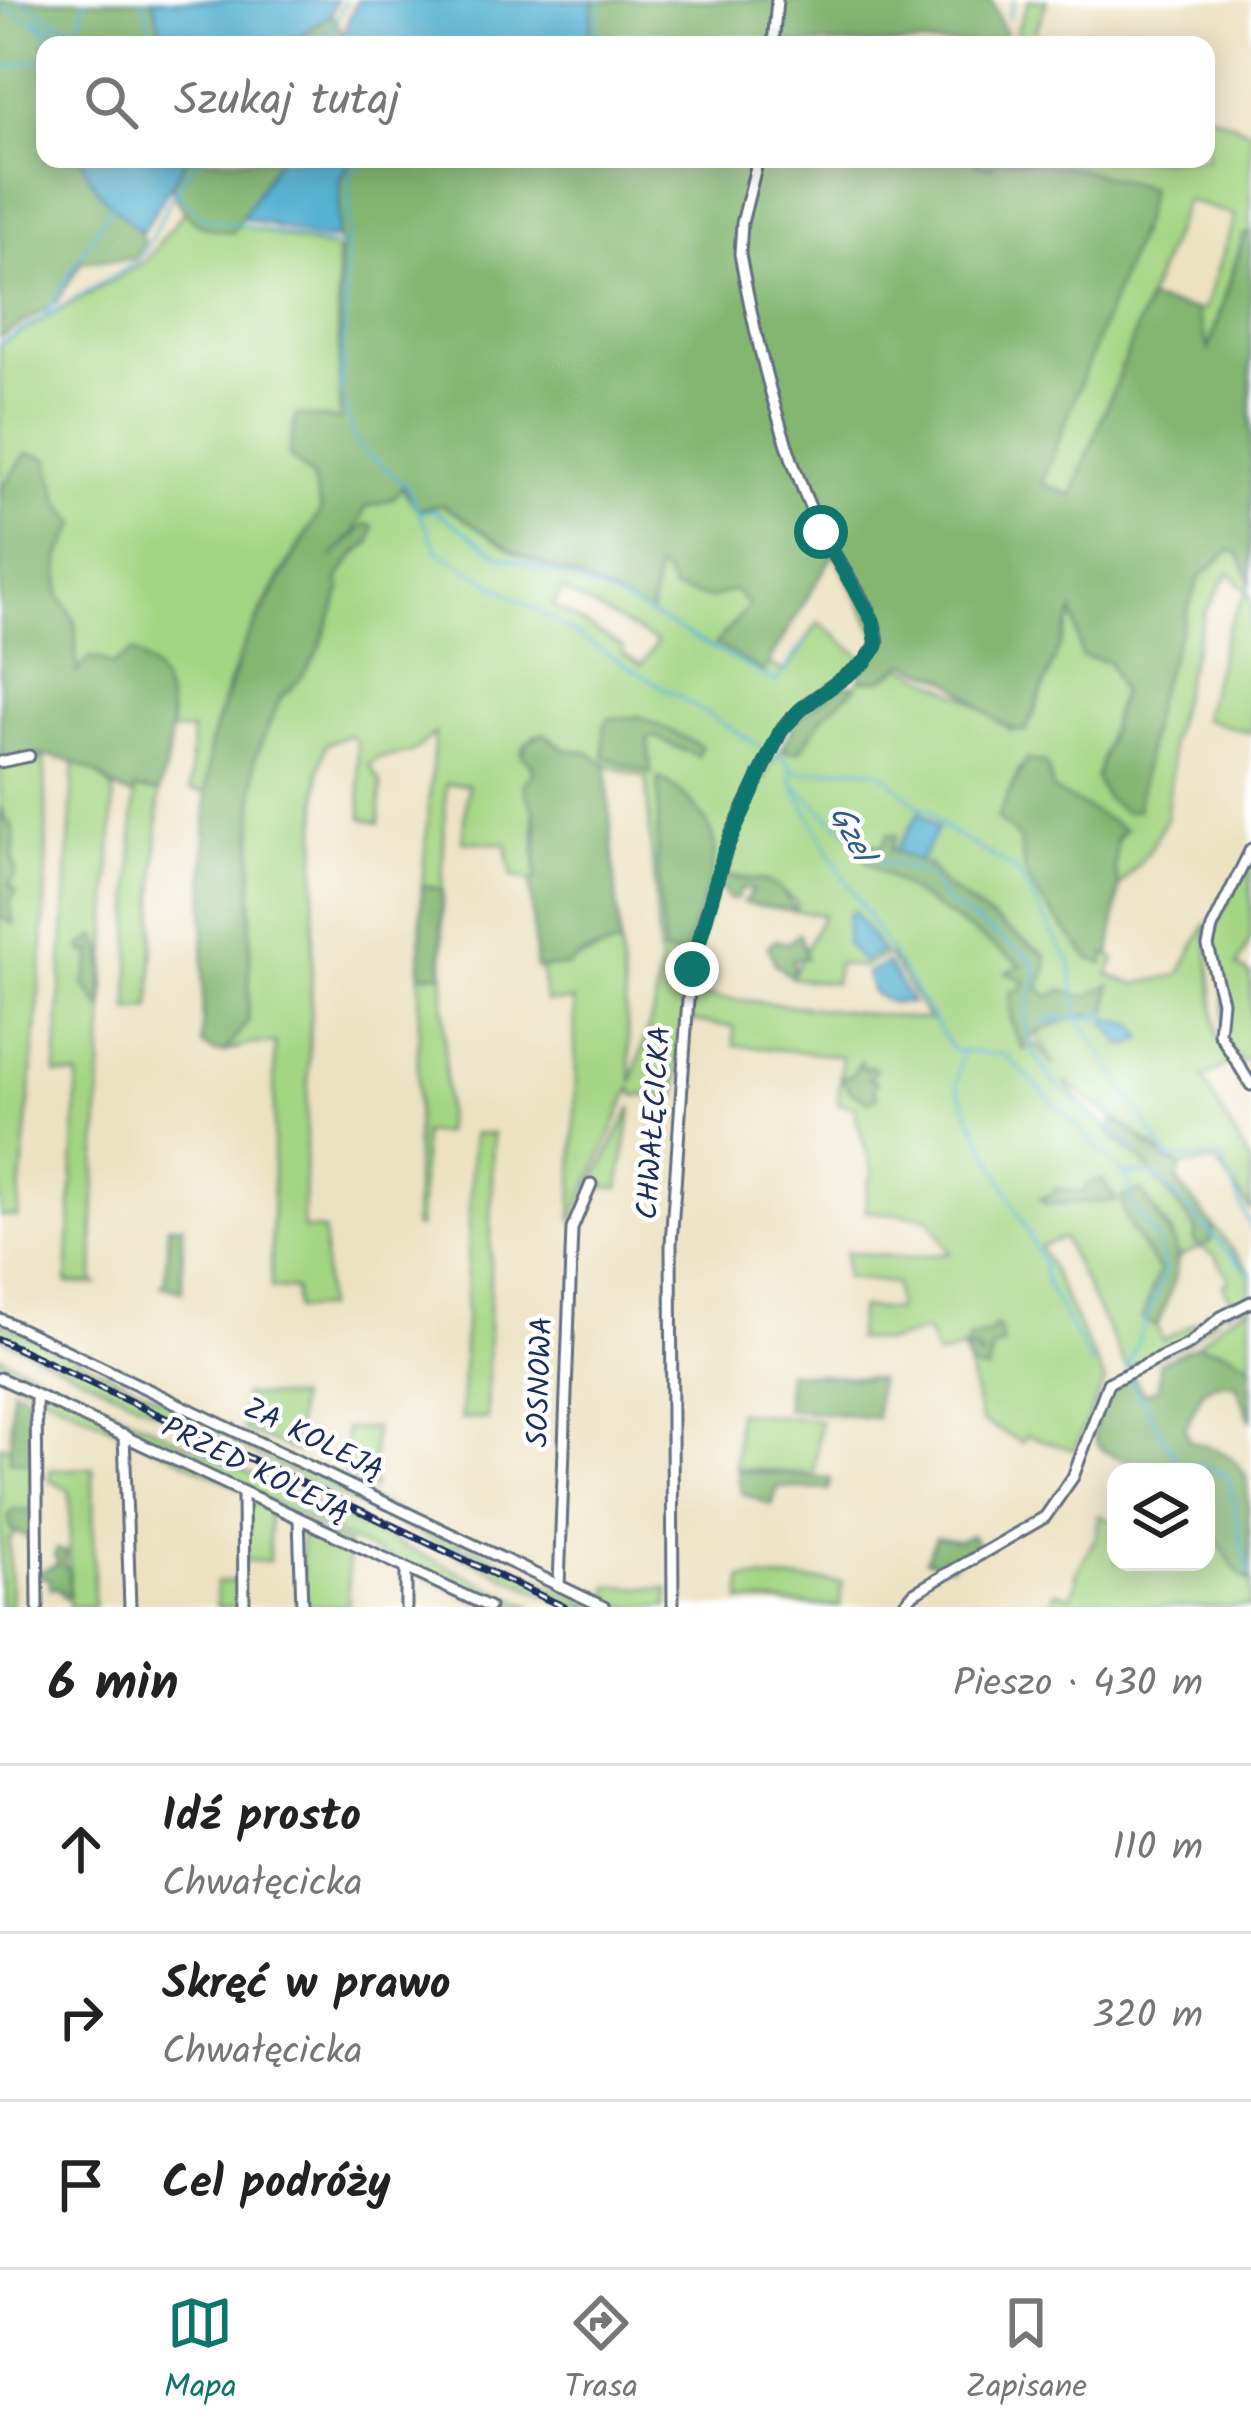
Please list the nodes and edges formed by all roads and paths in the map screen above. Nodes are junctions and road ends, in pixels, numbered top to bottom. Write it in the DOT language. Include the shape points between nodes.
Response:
graph roads {
  1 [pos="776,0"];
  2 [pos="774,36"];
  3 [pos="756,168"];
  4 [pos="29,756"];
  5 [pos="0,762"];
  6 [pos="1251,849"];
  7 [pos="1251,1085"];
  8 [pos="591,1184"];
  9 [pos="1251,1302"];
  10 [pos="0,1319"];
  11 [pos="0,1378"];
  12 [pos="36,1396"];
  13 [pos="124,1435"];
  14 [pos="243,1492"];
  15 [pos="299,1520"];
  16 [pos="406,1570"];
  17 [pos="559,1586"];
  18 [pos="38,1607"];
  19 [pos="130,1607"];
  20 [pos="244,1607"];
  21 [pos="302,1607"];
  22 [pos="406,1607"];
  23 [pos="489,1607"];
  24 [pos="604,1607"];
  25 [pos="673,1607"];
  26 [pos="902,1607"];
  1 -- 2 [label="street"];
  3 -- 25 [label="street, CHWAŁĘCICKA" via="740,254 783,440 878,637 870,657 791,717 724,853 701,925 670,1259"];
  4 -- 5 [label="street"];
  6 -- 7 [label="street" via="1208,946 1222,1001 1219,1033"];
  8 -- 17 [label="street, SOSNOWA" via="572,1229"];
  9 -- 26 [label="street" via="1190,1344 1108,1383 1073,1478 1045,1517"];
  10 -- 17 [label="street, ZA KOLEJĄ"];
  11 -- 12 [label="street, PRZED KOLEJĄ"];
  12 -- 13 [label="street, PRZED KOLEJĄ"];
  12 -- 18 [label="street"];
  13 -- 14 [label="street, PRZED KOLEJĄ"];
  13 -- 19 [label="street"];
  14 -- 15 [label="street, PRZED KOLEJĄ"];
  14 -- 20 [label="street"];
  15 -- 16 [label="street, PRZED KOLEJĄ"];
  15 -- 21 [label="street"];
  16 -- 22 [label="street"];
  16 -- 23 [label="street, PRZED KOLEJĄ"];
  17 -- 24 [label="street, ZA KOLEJĄ"];
}
